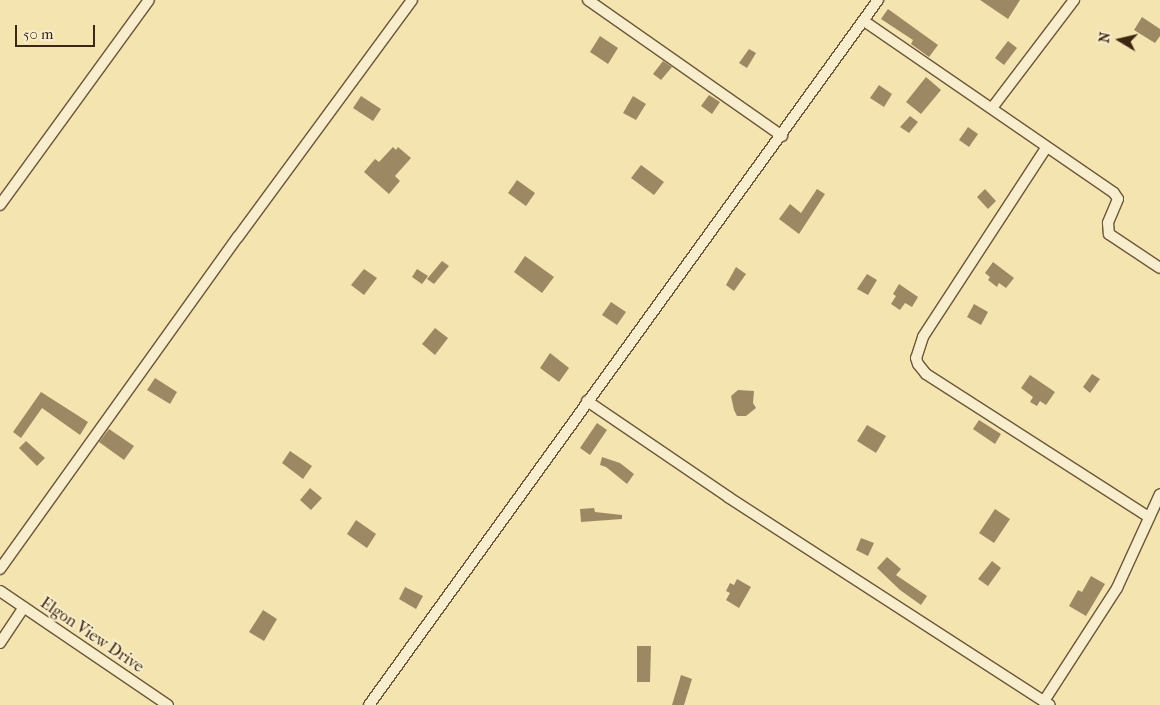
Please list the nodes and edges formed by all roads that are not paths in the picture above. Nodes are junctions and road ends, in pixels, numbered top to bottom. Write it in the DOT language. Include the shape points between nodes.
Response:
graph roads {
  1 [pos="149,0"];
  2 [pos="412,0"];
  3 [pos="588,0"];
  4 [pos="878,0"];
  5 [pos="1074,0"];
  6 [pos="864,21"];
  7 [pos="992,108"];
  8 [pos="782,136"];
  9 [pos="1046,148"];
  10 [pos="0,205"];
  11 [pos="1160,268"];
  12 [pos="587,401"];
  13 [pos="1160,494"];
  14 [pos="1149,517"];
  15 [pos="0,570"];
  16 [pos="0,590"];
  17 [pos="24,607"];
  18 [pos="0,643"];
  19 [pos="1047,703"];
  20 [pos="168,705"];
  21 [pos="369,705"];
  1 -- 10 [label="street"];
  2 -- 15 [label="street"];
  3 -- 8 [label="street"];
  4 -- 6 [label="street"];
  5 -- 7 [label="street"];
  6 -- 7 [label="street"];
  6 -- 8 [label="street"];
  7 -- 9 [label="street"];
  8 -- 12 [label="street"];
  9 -- 11 [label="street" via="1114,194 1118,199 1109,220 1109,234"];
  9 -- 14 [label="street" via="922,337 916,358 926,374"];
  12 -- 19 [label="street" via="728,497"];
  12 -- 21 [label="street"];
  13 -- 14 [label="street"];
  14 -- 19 [label="street" via="1117,588"];
  16 -- 17 [label="street, Elgon View Drive"];
  17 -- 18 [label="street"];
  17 -- 20 [label="street, Elgon View Drive"];
}
